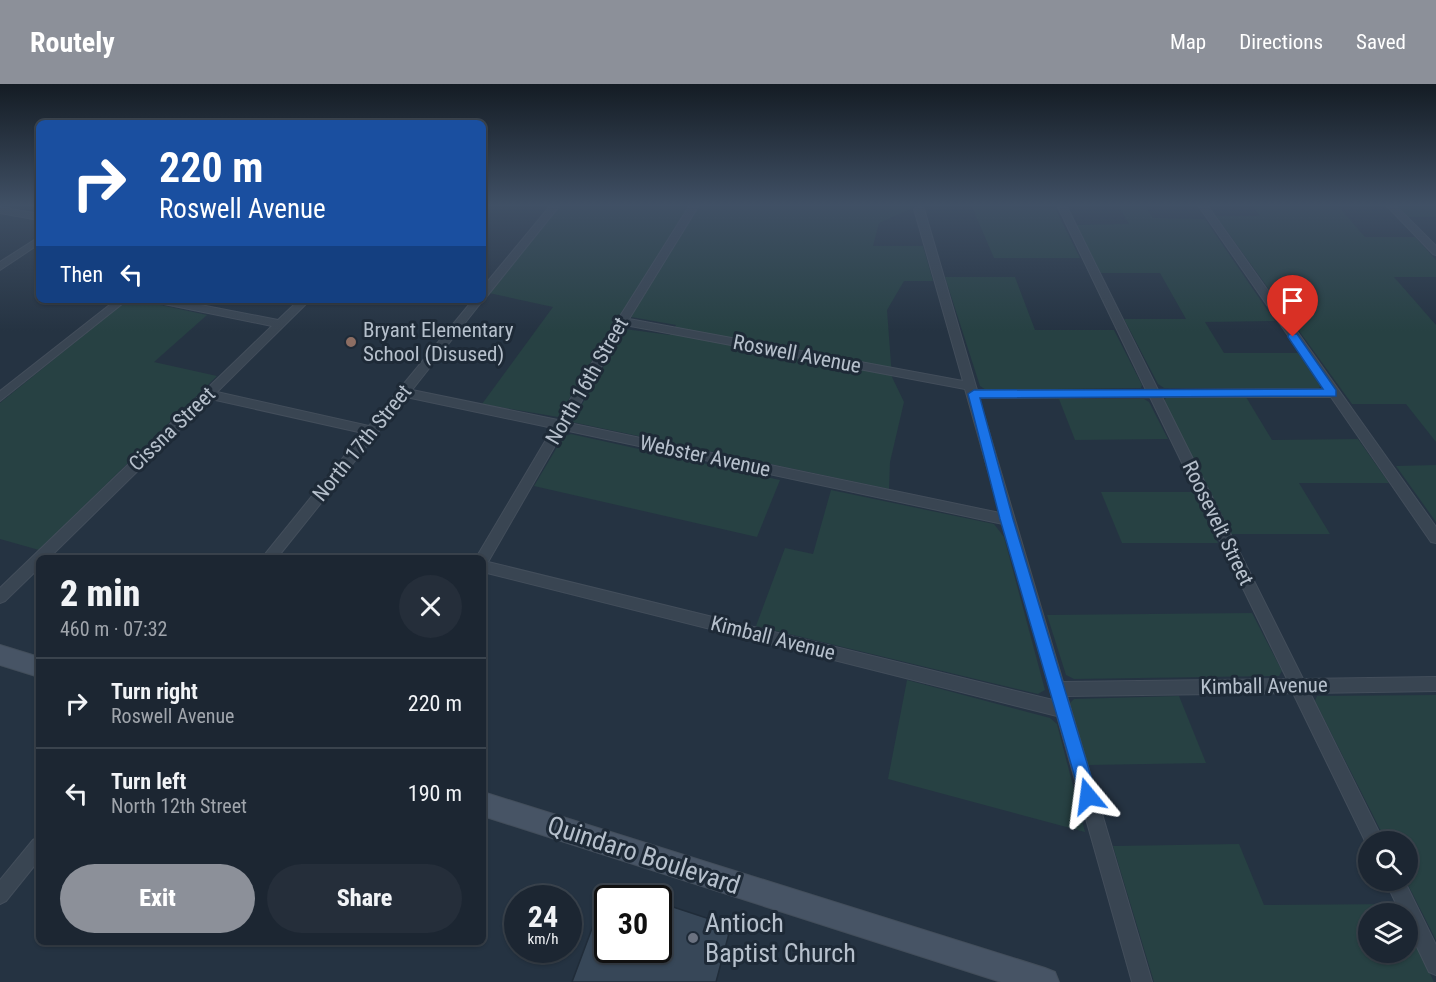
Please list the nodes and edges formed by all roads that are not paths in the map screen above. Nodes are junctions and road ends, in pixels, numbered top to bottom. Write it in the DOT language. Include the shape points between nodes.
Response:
graph roads {
  1 [pos="29,247"];
  2 [pos="522,247"];
  3 [pos="669,247"];
  4 [pos="931,247"];
  5 [pos="1082,247"];
  6 [pos="1231,247"];
  7 [pos="0,267"];
  8 [pos="486,290"];
  9 [pos="118,303"];
  10 [pos="174,303"];
  11 [pos="301,303"];
  12 [pos="476,303"];
  13 [pos="622,321"];
  14 [pos="279,324"];
  15 [pos="972,390"];
  16 [pos="403,392"];
  17 [pos="1153,392"];
  18 [pos="1332,393"];
  19 [pos="207,394"];
  20 [pos="0,397"];
  21 [pos="561,426"];
  22 [pos="371,431"];
  23 [pos="1006,519"];
  24 [pos="1436,538"];
  25 [pos="42,555"];
  26 [pos="271,555"];
  27 [pos="485,555"];
  28 [pos="36,561"];
  29 [pos="486,567"];
  30 [pos="0,597"];
  31 [pos="0,655"];
  32 [pos="36,666"];
  33 [pos="1436,684"];
  34 [pos="1298,686"];
  35 [pos="1057,689"];
  36 [pos="1063,710"];
  37 [pos="486,805"];
  38 [pos="1370,831"];
  39 [pos="36,850"];
  40 [pos="1399,891"];
  41 [pos="0,895"];
  42 [pos="1436,965"];
  43 [pos="1044,982"];
  44 [pos="1142,982"];
  1 -- 7 [label="street"];
  2 -- 8 [label="street"];
  3 -- 13 [label="street, North 16th Street"];
  4 -- 15 [label="street"];
  5 -- 17 [label="street, Roosevelt Street"];
  6 -- 18 [label="street"];
  9 -- 20 [label="street"];
  10 -- 14 [label="street"];
  11 -- 14 [label="street, Cissna Street"];
  12 -- 16 [label="street, North 17th Street"];
  13 -- 15 [label="street, Roswell Avenue"];
  13 -- 21 [label="street, North 16th Street"];
  14 -- 19 [label="street, Cissna Street"];
  15 -- 17 [label="street, Roswell Avenue"];
  15 -- 23 [label="street"];
  16 -- 21 [label="street, Webster Avenue"];
  16 -- 22 [label="street, North 17th Street"];
  17 -- 18 [label="street, Roswell Avenue"];
  17 -- 34 [label="street, Roosevelt Street"];
  18 -- 24 [label="street"];
  19 -- 22 [label="street"];
  19 -- 25 [label="street, Cissna Street"];
  21 -- 23 [label="street, Webster Avenue"];
  21 -- 27 [label="street, North 16th Street"];
  22 -- 26 [label="street, North 17th Street"];
  23 -- 35 [label="street"];
  28 -- 30 [label="street, Cissna Street"];
  29 -- 36 [label="street, Kimball Avenue"];
  31 -- 32 [label="main road"];
  33 -- 34 [label="street, Kimball Avenue"];
  34 -- 35 [label="street, Kimball Avenue"];
  34 -- 38 [label="street, Roosevelt Street"];
  35 -- 36 [label="street"];
  36 -- 44 [label="street"];
  37 -- 43 [label="main road, Quindaro Boulevard"];
  39 -- 41 [label="street"];
  40 -- 42 [label="street"];
}
